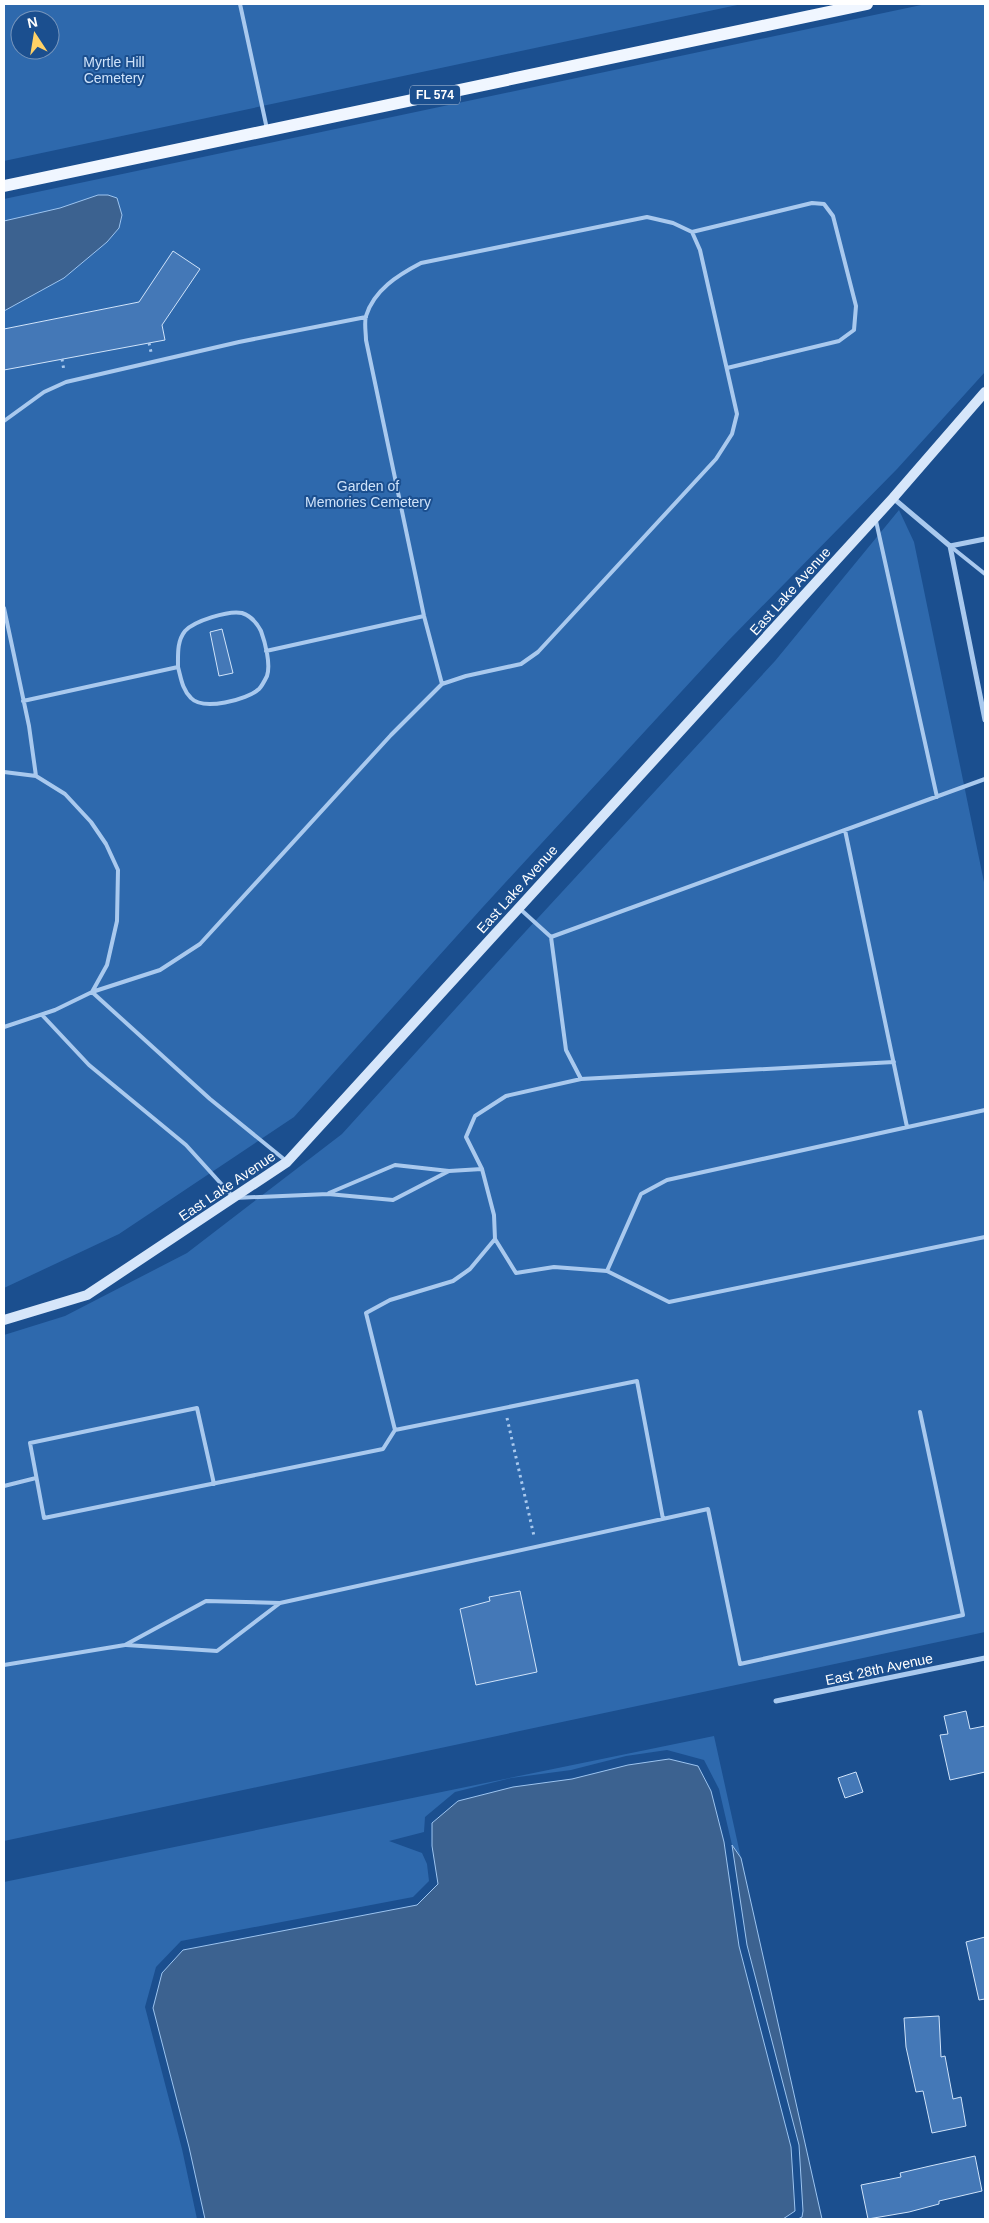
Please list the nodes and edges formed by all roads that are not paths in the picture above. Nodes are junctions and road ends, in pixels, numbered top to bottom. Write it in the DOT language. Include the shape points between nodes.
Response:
graph roads {
  1 [pos="240,4"];
  2 [pos="867,4"];
  3 [pos="267,130"];
  4 [pos="4,186"];
  5 [pos="692,232"];
  6 [pos="366,317"];
  7 [pos="727,368"];
  8 [pos="985,392"];
  9 [pos="4,421"];
  10 [pos="894,498"];
  11 [pos="875,518"];
  12 [pos="985,538"];
  13 [pos="950,546"];
  14 [pos="985,574"];
  15 [pos="4,608"];
  16 [pos="424,616"];
  17 [pos="266,651"];
  18 [pos="178,667"];
  19 [pos="442,684"];
  20 [pos="23,701"];
  21 [pos="985,720"];
  22 [pos="4,772"];
  23 [pos="36,776"];
  24 [pos="985,780"];
  25 [pos="937,797"];
  26 [pos="845,830"];
  27 [pos="518,908"];
  28 [pos="551,937"];
  29 [pos="92,992"];
  30 [pos="42,1015"];
  31 [pos="4,1027"];
  32 [pos="894,1062"];
  33 [pos="581,1079"];
  34 [pos="985,1110"];
  35 [pos="907,1127"];
  36 [pos="288,1162"];
  37 [pos="482,1169"];
  38 [pos="449,1171"];
  39 [pos="328,1194"];
  40 [pos="234,1198"];
  41 [pos="985,1237"];
  42 [pos="495,1240"];
  43 [pos="607,1271"];
  44 [pos="4,1320"];
  45 [pos="920,1412"];
  46 [pos="394,1430"];
  47 [pos="36,1478"];
  48 [pos="214,1484"];
  49 [pos="4,1486"];
  50 [pos="663,1519"];
  51 [pos="280,1603"];
  52 [pos="125,1645"];
  53 [pos="985,1658"];
  54 [pos="4,1665"];
  55 [pos="776,1701"];
  1 -- 3 [label="lane"];
  2 -- 3 [label="main road, FL 574"];
  3 -- 4 [label="main road, FL 574"];
  5 -- 6 [label="lane" via="674,223 647,217 421,263 388,283"];
  5 -- 7 [label="lane" via="700,250"];
  5 -- 7 [label="lane" via="812,202 824,204 835,225 856,306 854,330 839,341"];
  6 -- 9 [label="lane" via="66,382 44,392"];
  6 -- 16 [label="lane" via="366,340"];
  7 -- 19 [label="lane" via="737,414 732,434 716,459 538,652 521,664"];
  8 -- 10 [label="street, East Lake Avenue"];
  10 -- 11 [label="street, East Lake Avenue"];
  10 -- 13 [label="street"];
  11 -- 25 [label="lane"];
  11 -- 27 [label="street, East Lake Avenue"];
  12 -- 13 [label="street"];
  13 -- 14 [label="lane"];
  13 -- 21 [label="street"];
  15 -- 20 [label="lane"];
  16 -- 17 [label="lane"];
  16 -- 19 [label="lane"];
  17 -- 18 [label="lane" via="261,630 253,619 241,613 221,615 195,622 184,632 178,647"];
  17 -- 18 [label="lane" via="267,675 260,688 246,697 209,705 192,700 182,685"];
  18 -- 20 [label="lane"];
  19 -- 29 [label="lane" via="390,735 200,944 160,970"];
  20 -- 23 [label="lane"];
  22 -- 23 [label="lane"];
  23 -- 29 [label="lane" via="65,794 91,822 118,870 117,921 107,965"];
  24 -- 25 [label="lane"];
  25 -- 26 [label="lane"];
  26 -- 28 [label="lane"];
  26 -- 32 [label="lane"];
  27 -- 28 [label="lane"];
  27 -- 36 [label="street, East Lake Avenue"];
  28 -- 33 [label="lane" via="566,1050"];
  29 -- 30 [label="lane"];
  29 -- 36 [label="lane" via="210,1099"];
  30 -- 31 [label="lane"];
  30 -- 40 [label="lane" via="89,1065 186,1145"];
  32 -- 33 [label="lane"];
  32 -- 35 [label="lane"];
  33 -- 37 [label="lane" via="506,1096 475,1116 466,1137"];
  34 -- 35 [label="lane"];
  35 -- 43 [label="lane" via="667,1180 641,1194"];
  36 -- 40 [label="street, East Lake Avenue"];
  37 -- 38 [label="lane"];
  37 -- 42 [label="lane" via="494,1215"];
  38 -- 39 [label="lane" via="395,1165"];
  38 -- 39 [label="lane" via="394,1200"];
  39 -- 40 [label="lane"];
  40 -- 44 [label="street, East Lake Avenue" via="88,1295"];
  41 -- 43 [label="lane" via="669,1302"];
  42 -- 43 [label="lane" via="516,1272 554,1268"];
  42 -- 46 [label="lane" via="470,1269 453,1281 390,1300 366,1313"];
  45 -- 50 [label="lane" via="963,1615 740,1664 708,1509"];
  46 -- 48 [label="lane" via="383,1449"];
  46 -- 50 [label="lane" via="637,1381"];
  47 -- 48 [label="lane" via="44,1518"];
  47 -- 48 [label="lane" via="30,1443 197,1408"];
  47 -- 49 [label="lane"];
  50 -- 51 [label="lane"];
  51 -- 52 [label="lane" via="206,1601"];
  51 -- 52 [label="lane" via="217,1651"];
  52 -- 54 [label="lane"];
  53 -- 55 [label="street, East 28th Avenue"];
}
